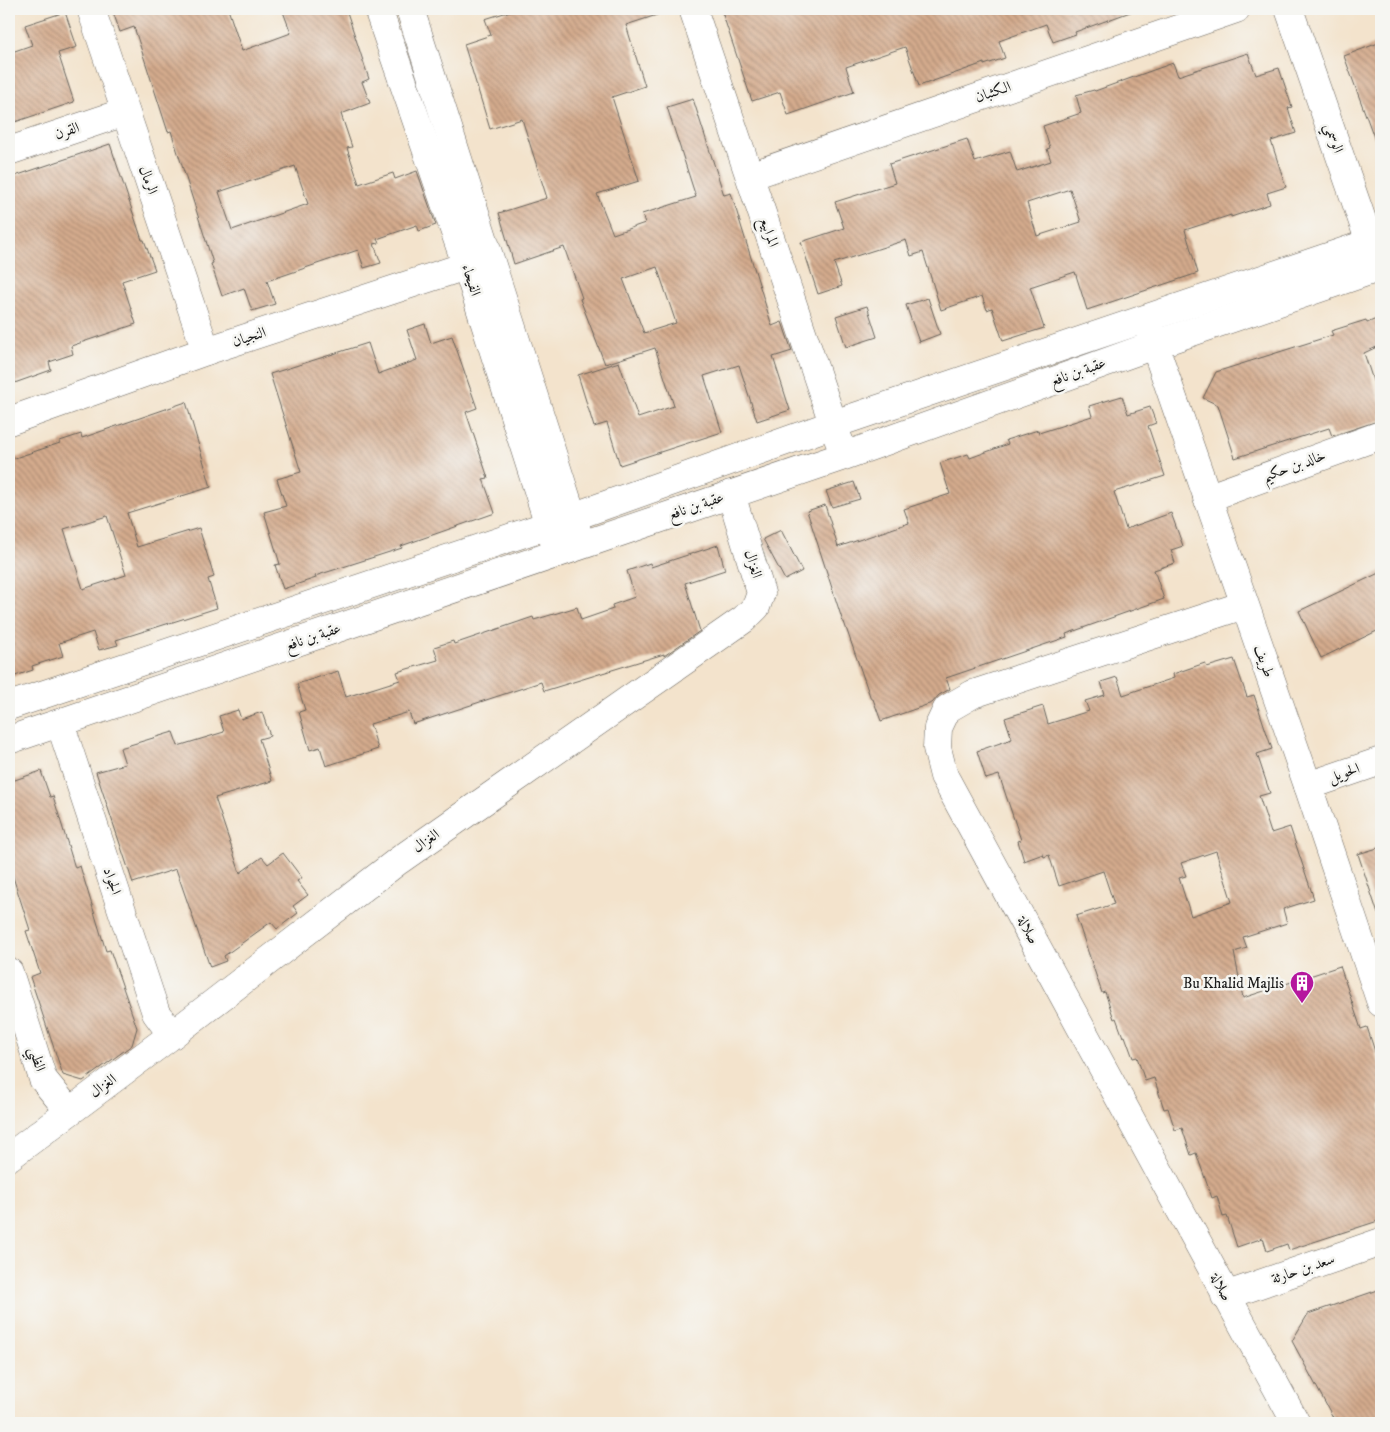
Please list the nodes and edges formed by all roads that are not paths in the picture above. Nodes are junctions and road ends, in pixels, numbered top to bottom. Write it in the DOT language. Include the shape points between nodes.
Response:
graph roads {
  1 [pos="91,9"];
  2 [pos="411,9"];
  3 [pos="693,9"];
  4 [pos="1236,9"];
  5 [pos="1289,9"];
  6 [pos="380,14"];
  7 [pos="125,112"];
  8 [pos="9,151"];
  9 [pos="750,176"];
  10 [pos="1376,241"];
  11 [pos="478,262"];
  12 [pos="1380,268"];
  13 [pos="1146,319"];
  14 [pos="1154,345"];
  15 [pos="206,351"];
  16 [pos="9,421"];
  17 [pos="834,424"];
  18 [pos="1381,435"];
  19 [pos="844,456"];
  20 [pos="731,494"];
  21 [pos="1207,498"];
  22 [pos="561,521"];
  23 [pos="570,549"];
  24 [pos="1244,605"];
  25 [pos="9,706"];
  26 [pos="60,723"];
  27 [pos="9,740"];
  28 [pos="1381,761"];
  29 [pos="1308,786"];
  30 [pos="9,972"];
  31 [pos="1381,1003"];
  32 [pos="172,1035"];
  33 [pos="69,1111"];
  34 [pos="9,1157"];
  35 [pos="1381,1242"];
  36 [pos="1226,1296"];
  37 [pos="1296,1423"];
  1 -- 7 [label="street, الرمال"];
  2 -- 6 [label="street"];
  2 -- 11 [label="street, الفيحاء"];
  3 -- 9 [label="street, المرابيع"];
  4 -- 9 [label="street, الكثبان"];
  5 -- 10 [label="street, الوسمي"];
  6 -- 11 [label="street, الفيحاء"];
  7 -- 8 [label="street, القرن"];
  7 -- 15 [label="street, الرمال"];
  9 -- 17 [label="street, المرابيع"];
  10 -- 12 [label="street, الوسمي"];
  10 -- 13 [label="street, عقبة بن نافع"];
  11 -- 15 [label="street, النجيان"];
  11 -- 22 [label="street, الفيحاء"];
  12 -- 14 [label="street, عقبة بن نافع"];
  13 -- 14 [label="street, طريف"];
  13 -- 17 [label="street, عقبة بن نافع"];
  14 -- 19 [label="street, عقبة بن نافع"];
  14 -- 21 [label="street, طريف"];
  15 -- 16 [label="street, النجيان"];
  17 -- 19 [label="street, المرابيع"];
  17 -- 22 [label="street, عقبة بن نافع"];
  18 -- 21 [label="street, خالد بن حكيم"];
  19 -- 20 [label="street, عقبة بن نافع"];
  20 -- 23 [label="street, عقبة بن نافع"];
  20 -- 32 [label="street, الغزال" via="761,593 756,607 744,619 398,860"];
  21 -- 24 [label="street, طريف"];
  22 -- 23 [label="street, الفيحاء"];
  22 -- 25 [label="street, عقبة بن نافع"];
  23 -- 26 [label="street, عقبة بن نافع"];
  24 -- 29 [label="street, طريف"];
  24 -- 36 [label="street, صلالة" via="973,694 947,709 938,728 937,748 944,776"];
  26 -- 27 [label="street, عقبة بن نافع"];
  26 -- 32 [label="street, الجواد" via="156,1013"];
  28 -- 29 [label="street, الحويل"];
  29 -- 31 [label="street, طريف"];
  30 -- 33 [label="street, الظبي" via="43,1079"];
  32 -- 33 [label="street, الغزال"];
  33 -- 34 [label="street, الغزال"];
  35 -- 36 [label="street, سعد بن حارثة"];
  36 -- 37 [label="street, صلالة"];
}
